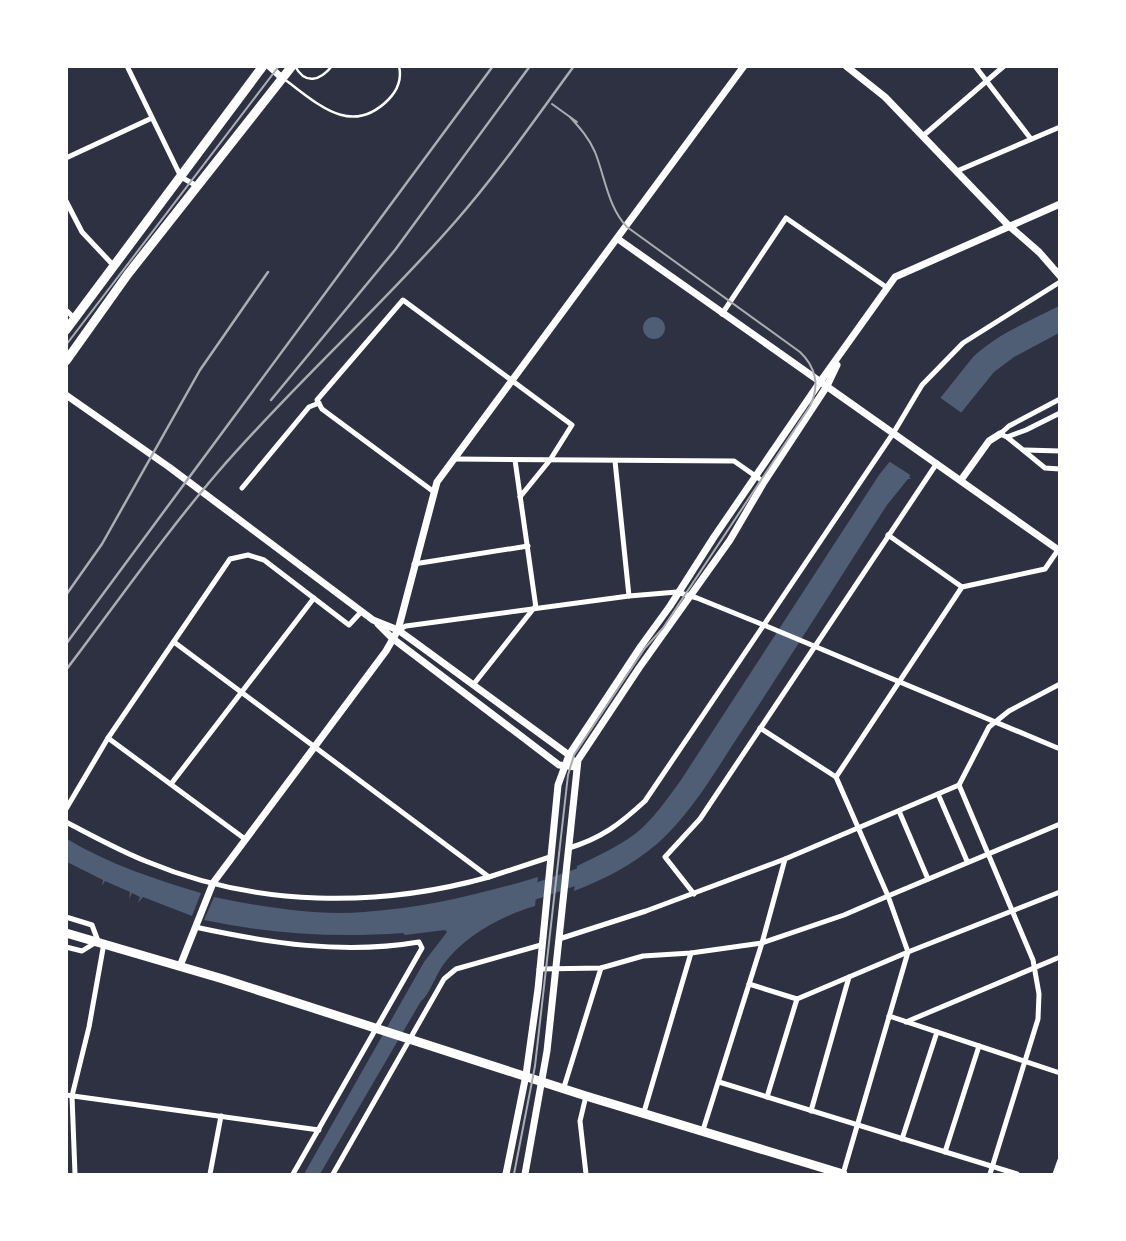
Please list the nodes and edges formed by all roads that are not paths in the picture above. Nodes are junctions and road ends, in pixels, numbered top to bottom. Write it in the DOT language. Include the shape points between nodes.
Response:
graph roads {
  1 [pos="127,66"];
  2 [pos="263,66"];
  3 [pos="269,66"];
  4 [pos="293,66"];
  5 [pos="332,66"];
  6 [pos="399,66"];
  7 [pos="744,66"];
  8 [pos="846,66"];
  9 [pos="975,66"];
  10 [pos="1004,66"];
  11 [pos="282,78"];
  12 [pos="986,80"];
  13 [pos="152,118"];
  14 [pos="1059,127"];
  15 [pos="923,135"];
  16 [pos="1031,139"];
  17 [pos="66,158"];
  18 [pos="957,170"];
  19 [pos="181,177"];
  20 [pos="197,186"];
  21 [pos="66,201"];
  22 [pos="1059,204"];
  23 [pos="1008,225"];
  24 [pos="618,239"];
  25 [pos="114,266"];
  26 [pos="1059,276"];
  27 [pos="1059,282"];
  28 [pos="886,287"];
  29 [pos="66,310"];
  30 [pos="722,314"];
  31 [pos="75,319"];
  32 [pos="66,330"];
  33 [pos="66,362"];
  34 [pos="513,380"];
  35 [pos="824,384"];
  36 [pos="66,395"];
  37 [pos="1059,399"];
  38 [pos="318,403"];
  39 [pos="1059,413"];
  40 [pos="896,433"];
  41 [pos="1004,435"];
  42 [pos="1024,450"];
  43 [pos="1059,451"];
  44 [pos="454,459"];
  45 [pos="515,460"];
  46 [pos="550,460"];
  47 [pos="615,461"];
  48 [pos="935,461"];
  49 [pos="1059,469"];
  50 [pos="757,477"];
  51 [pos="961,480"];
  52 [pos="764,482"];
  53 [pos="242,488"];
  54 [pos="434,492"];
  55 [pos="520,496"];
  56 [pos="888,536"];
  57 [pos="528,546"];
  58 [pos="1059,550"];
  59 [pos="414,564"];
  60 [pos="962,587"];
  61 [pos="677,593"];
  62 [pos="629,596"];
  63 [pos="689,596"];
  64 [pos="314,598"];
  65 [pos="535,608"];
  66 [pos="362,611"];
  67 [pos="373,620"];
  68 [pos="767,627"];
  69 [pos="398,630"];
  70 [pos="392,638"];
  71 [pos="174,642"];
  72 [pos="816,646"];
  73 [pos="899,682"];
  74 [pos="1059,684"];
  75 [pos="473,685"];
  76 [pos="240,692"];
  77 [pos="995,722"];
  78 [pos="760,727"];
  79 [pos="108,738"];
  80 [pos="316,746"];
  81 [pos="1059,749"];
  82 [pos="569,755"];
  83 [pos="563,767"];
  84 [pos="576,767"];
  85 [pos="836,777"];
  86 [pos="171,784"];
  87 [pos="959,785"];
  88 [pos="938,794"];
  89 [pos="66,809"];
  90 [pos="899,811"];
  91 [pos="66,822"];
  92 [pos="1059,824"];
  93 [pos="858,828"];
  94 [pos="245,839"];
  95 [pos="569,848"];
  96 [pos="988,852"];
  97 [pos="550,857"];
  98 [pos="785,859"];
  99 [pos="967,861"];
  100 [pos="489,877"];
  101 [pos="928,879"];
  102 [pos="213,883"];
  103 [pos="1059,892"];
  104 [pos="694,894"];
  105 [pos="888,896"];
  106 [pos="1012,911"];
  107 [pos="66,918"];
  108 [pos="195,926"];
  109 [pos="66,933"];
  110 [pos="559,939"];
  111 [pos="101,942"];
  112 [pos="762,943"];
  113 [pos="541,945"];
  114 [pos="66,947"];
  115 [pos="908,952"];
  116 [pos="691,953"];
  117 [pos="1059,957"];
  118 [pos="180,966"];
  119 [pos="1035,967"];
  120 [pos="601,968"];
  121 [pos="540,969"];
  122 [pos="555,969"];
  123 [pos="849,977"];
  124 [pos="749,984"];
  125 [pos="797,999"];
  126 [pos="889,1016"];
  127 [pos="906,1022"];
  128 [pos="380,1028"];
  129 [pos="937,1032"];
  130 [pos="408,1037"];
  131 [pos="979,1046"];
  132 [pos="1026,1062"];
  133 [pos="1059,1073"];
  134 [pos="526,1075"];
  135 [pos="542,1081"];
  136 [pos="719,1082"];
  137 [pos="564,1087"];
  138 [pos="69,1095"];
  139 [pos="586,1096"];
  140 [pos="767,1097"];
  141 [pos="811,1111"];
  142 [pos="644,1112"];
  143 [pos="221,1116"];
  144 [pos="858,1125"];
  145 [pos="319,1130"];
  146 [pos="703,1130"];
  147 [pos="902,1139"];
  148 [pos="945,1152"];
  149 [pos="1059,1160"];
  150 [pos="993,1167"];
  151 [pos="75,1174"];
  152 [pos="211,1174"];
  153 [pos="293,1174"];
  154 [pos="333,1174"];
  155 [pos="506,1174"];
  156 [pos="525,1174"];
  157 [pos="586,1174"];
  158 [pos="843,1174"];
  159 [pos="990,1174"];
  160 [pos="1017,1174"];
  161 [pos="1055,1174"];
  1 -- 13 [label="street"];
  2 -- 19 [label="main road"];
  3 -- 11 [label="street"];
  4 -- 5 [label="lane" via="302,77 315,80"];
  4 -- 11 [label="main road"];
  6 -- 11 [label="lane" via="401,78 392,96 373,111 353,117 327,110"];
  7 -- 24 [label="street"];
  8 -- 15 [label="street"];
  9 -- 12 [label="street"];
  10 -- 12 [label="street"];
  11 -- 20 [label="main road"];
  12 -- 15 [label="street"];
  12 -- 16 [label="street"];
  13 -- 17 [label="street"];
  13 -- 19 [label="street"];
  14 -- 16 [label="street"];
  15 -- 18 [label="street"];
  16 -- 18 [label="street"];
  18 -- 23 [label="street"];
  19 -- 20 [label="street"];
  19 -- 25 [label="main road"];
  20 -- 33 [label="main road"];
  21 -- 25 [label="street" via="82,232"];
  22 -- 23 [label="street"];
  23 -- 26 [label="street"];
  23 -- 28 [label="street" via="895,277"];
  24 -- 30 [label="street"];
  24 -- 34 [label="street"];
  25 -- 31 [label="main road"];
  27 -- 40 [label="street" via="962,343 922,385"];
  28 -- 30 [label="street" via="786,218"];
  28 -- 35 [label="street"];
  29 -- 31 [label="street"];
  30 -- 35 [label="street"];
  31 -- 32 [label="main road"];
  34 -- 38 [label="street" via="403,300"];
  34 -- 44 [label="street"];
  34 -- 46 [label="street" via="572,425"];
  35 -- 40 [label="street"];
  35 -- 50 [label="street"];
  35 -- 52 [label="street"];
  36 -- 66 [label="street"];
  37 -- 41 [label="street" via="1009,426"];
  38 -- 53 [label="street" via="309,407"];
  38 -- 54 [label="street"];
  39 -- 41 [label="street" via="1026,430"];
  40 -- 48 [label="street"];
  40 -- 68 [label="street"];
  41 -- 42 [label="street"];
  41 -- 51 [label="street" via="989,441"];
  42 -- 43 [label="street"];
  42 -- 49 [label="street" via="1045,468"];
  44 -- 45 [label="street"];
  44 -- 54 [label="street"];
  45 -- 46 [label="street"];
  45 -- 55 [label="street"];
  46 -- 47 [label="street"];
  46 -- 55 [label="street"];
  47 -- 50 [label="street" via="734,461"];
  47 -- 62 [label="street"];
  48 -- 51 [label="street"];
  48 -- 56 [label="street"];
  50 -- 52 [label="street"];
  50 -- 61 [label="street"];
  51 -- 58 [label="street"];
  52 -- 63 [label="street"];
  54 -- 59 [label="street"];
  55 -- 57 [label="street"];
  56 -- 60 [label="street"];
  56 -- 72 [label="street"];
  57 -- 59 [label="street"];
  57 -- 65 [label="street"];
  58 -- 60 [label="street" via="1045,569"];
  59 -- 69 [label="street"];
  60 -- 73 [label="street"];
  61 -- 62 [label="street"];
  61 -- 63 [label="street"];
  61 -- 82 [label="street"];
  62 -- 65 [label="street"];
  63 -- 68 [label="street"];
  63 -- 84 [label="street"];
  64 -- 66 [label="street" via="349,625"];
  64 -- 71 [label="street" via="264,560 248,555 230,559"];
  64 -- 76 [label="street"];
  65 -- 69 [label="street"];
  65 -- 75 [label="street"];
  66 -- 67 [label="street"];
  67 -- 69 [label="street"];
  67 -- 70 [label="street"];
  68 -- 72 [label="street"];
  68 -- 95 [label="street" via="645,801 600,837"];
  69 -- 70 [label="street"];
  69 -- 75 [label="street"];
  70 -- 80 [label="street"];
  70 -- 83 [label="street"];
  71 -- 76 [label="street"];
  71 -- 79 [label="street"];
  72 -- 73 [label="street"];
  72 -- 78 [label="street"];
  73 -- 77 [label="street"];
  73 -- 85 [label="street"];
  74 -- 77 [label="street"];
  75 -- 82 [label="street"];
  76 -- 80 [label="street"];
  76 -- 86 [label="street"];
  77 -- 81 [label="street"];
  77 -- 87 [label="street"];
  78 -- 85 [label="street"];
  78 -- 104 [label="street" via="700,819 665,857"];
  79 -- 86 [label="street"];
  79 -- 89 [label="street"];
  80 -- 94 [label="street"];
  80 -- 100 [label="street"];
  82 -- 83 [label="street"];
  82 -- 84 [label="street"];
  83 -- 84 [label="street"];
  83 -- 97 [label="street"];
  84 -- 95 [label="street"];
  85 -- 93 [label="street"];
  86 -- 94 [label="street"];
  87 -- 88 [label="street"];
  87 -- 96 [label="street"];
  88 -- 90 [label="street"];
  88 -- 99 [label="street"];
  90 -- 93 [label="street"];
  90 -- 101 [label="street"];
  91 -- 102 [label="street" via="150,863"];
  92 -- 96 [label="street"];
  93 -- 98 [label="street"];
  93 -- 105 [label="street"];
  94 -- 102 [label="street"];
  95 -- 110 [label="street"];
  96 -- 99 [label="street"];
  96 -- 106 [label="street"];
  97 -- 100 [label="street"];
  97 -- 113 [label="street"];
  98 -- 104 [label="street"];
  98 -- 112 [label="street"];
  99 -- 101 [label="street"];
  100 -- 102 [label="street" via="401,895 307,899"];
  101 -- 105 [label="street"];
  102 -- 108 [label="street"];
  103 -- 106 [label="street"];
  104 -- 110 [label="street"];
  105 -- 112 [label="street"];
  105 -- 115 [label="street"];
  106 -- 115 [label="street"];
  106 -- 119 [label="street"];
  107 -- 111 [label="street" via="92,925"];
  108 -- 118 [label="street"];
  108 -- 128 [label="street" via="332,949 419,942 422,948"];
  109 -- 111 [label="main road"];
  110 -- 122 [label="street"];
  111 -- 114 [label="street" via="82,951"];
  111 -- 118 [label="main road"];
  111 -- 138 [label="street" via="89,1027"];
  112 -- 116 [label="street"];
  112 -- 124 [label="street"];
  113 -- 121 [label="street"];
  113 -- 130 [label="street" via="456,969 444,979"];
  115 -- 123 [label="street"];
  115 -- 126 [label="street"];
  116 -- 120 [label="street" via="643,956"];
  116 -- 142 [label="street"];
  117 -- 119 [label="street"];
  118 -- 128 [label="main road"];
  119 -- 127 [label="street"];
  119 -- 132 [label="street" via="1038,1018"];
  120 -- 122 [label="street"];
  120 -- 137 [label="street"];
  121 -- 122 [label="street"];
  121 -- 134 [label="street"];
  122 -- 135 [label="street"];
  123 -- 125 [label="street"];
  123 -- 141 [label="street"];
  124 -- 125 [label="street"];
  124 -- 136 [label="street"];
  125 -- 140 [label="street"];
  126 -- 127 [label="street"];
  126 -- 144 [label="street"];
  127 -- 129 [label="street"];
  128 -- 130 [label="main road"];
  128 -- 145 [label="street"];
  129 -- 131 [label="street"];
  129 -- 147 [label="street"];
  130 -- 134 [label="main road"];
  130 -- 154 [label="street"];
  131 -- 132 [label="street"];
  131 -- 148 [label="street"];
  132 -- 133 [label="street"];
  132 -- 150 [label="street"];
  134 -- 135 [label="main road"];
  134 -- 155 [label="street"];
  135 -- 137 [label="main road"];
  135 -- 156 [label="street"];
  136 -- 140 [label="street"];
  136 -- 146 [label="street"];
  137 -- 139 [label="main road"];
  138 -- 143 [label="street"];
  138 -- 151 [label="street"];
  139 -- 142 [label="main road"];
  139 -- 157 [label="street" via="580,1121"];
  140 -- 141 [label="street"];
  141 -- 144 [label="street"];
  142 -- 146 [label="main road"];
  143 -- 145 [label="street"];
  143 -- 152 [label="street"];
  144 -- 147 [label="street"];
  144 -- 158 [label="street"];
  145 -- 153 [label="street"];
  146 -- 158 [label="main road"];
  147 -- 148 [label="street"];
  148 -- 150 [label="street"];
  149 -- 161 [label="street"];
  150 -- 159 [label="street"];
  150 -- 160 [label="street"];
}
